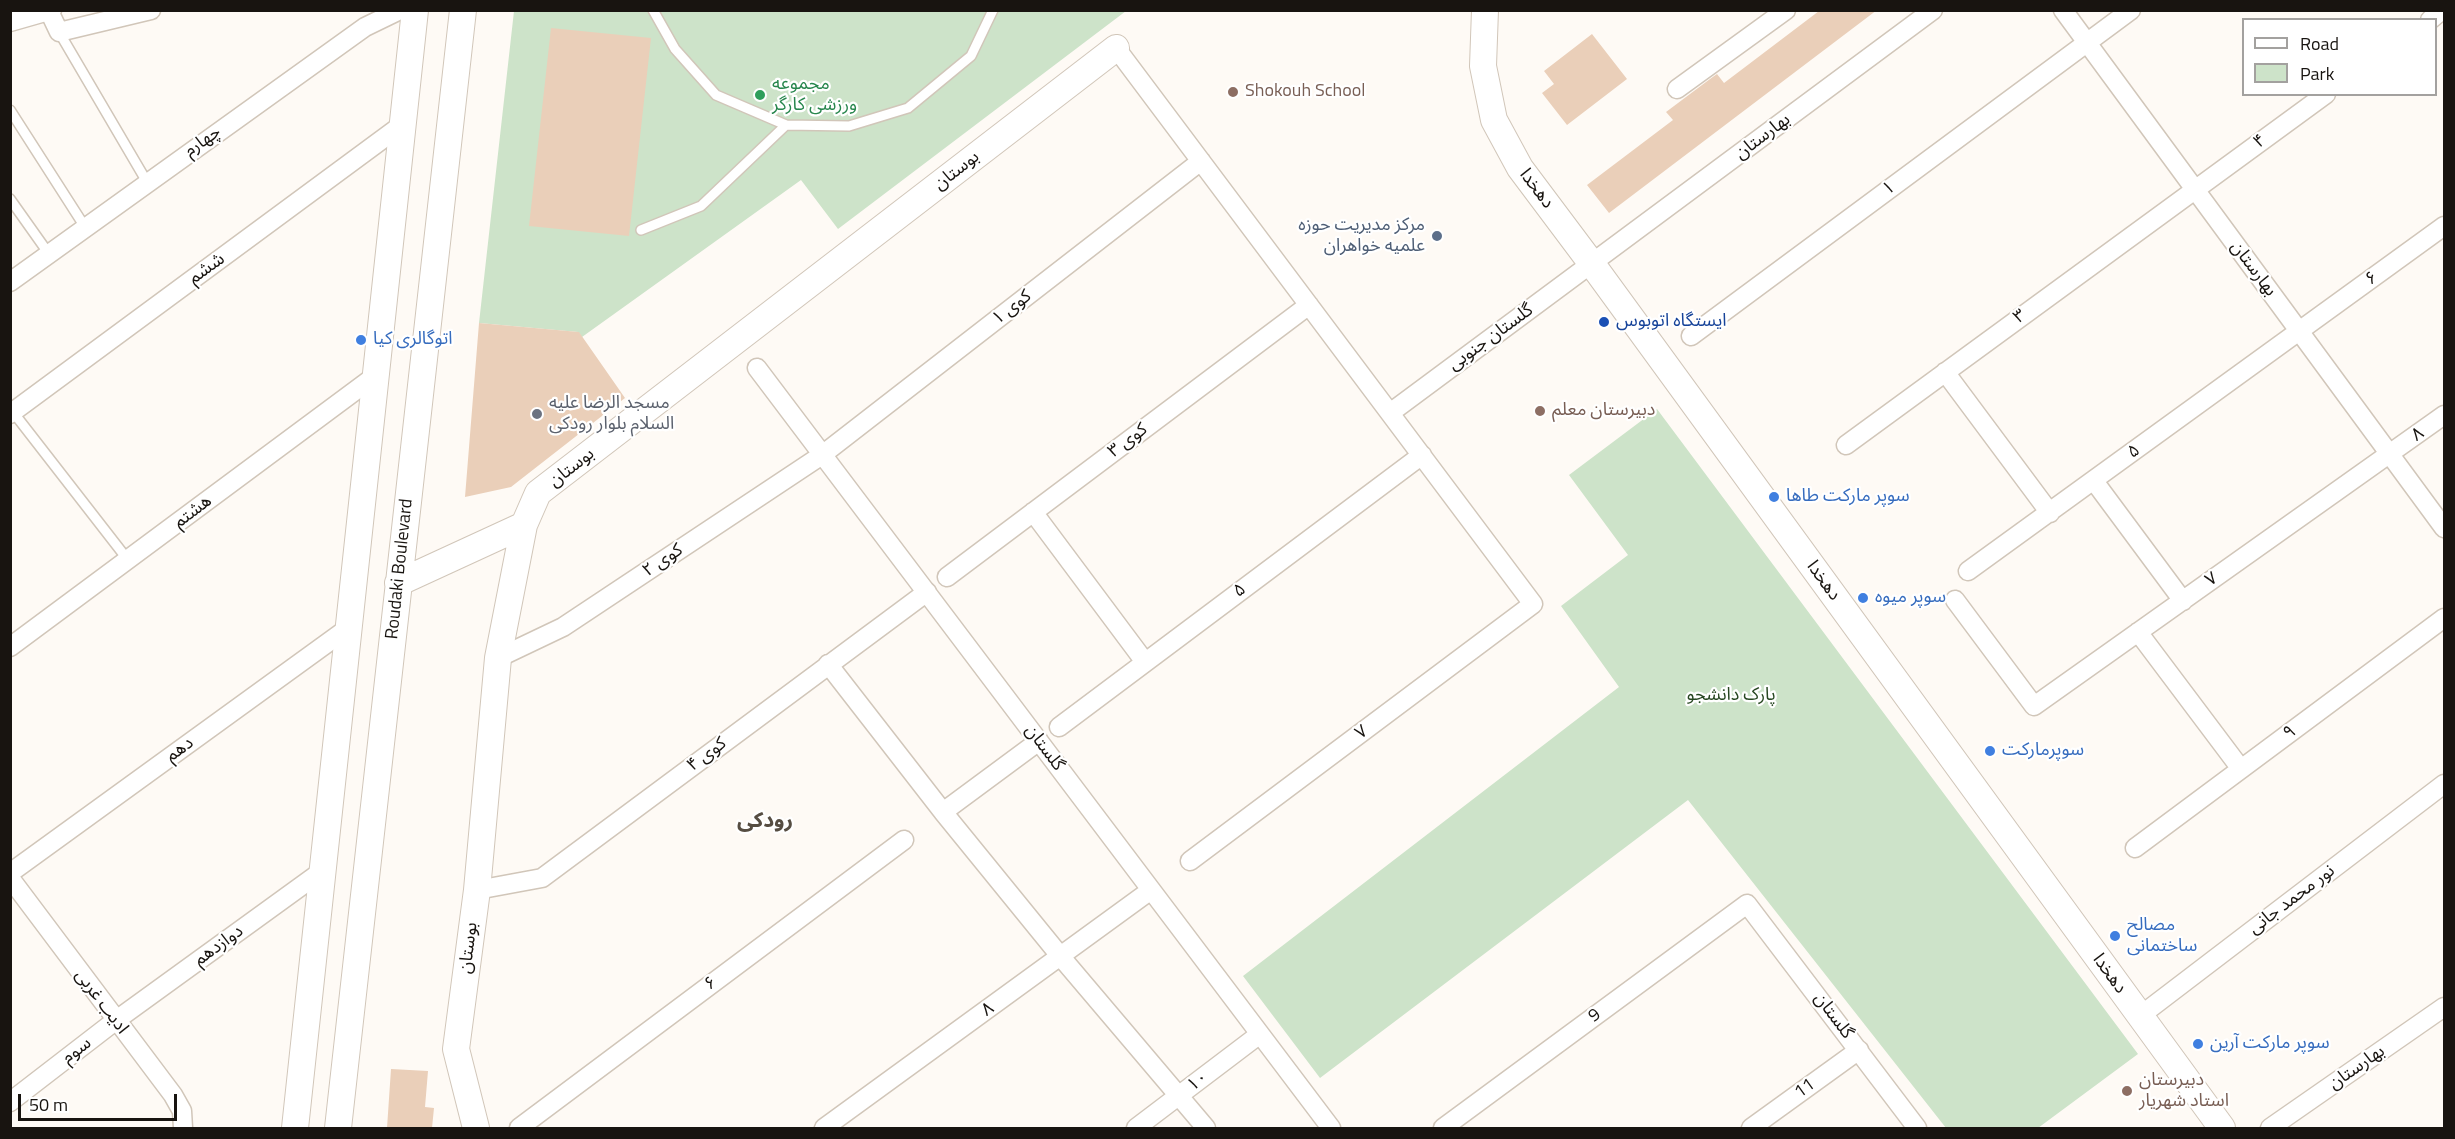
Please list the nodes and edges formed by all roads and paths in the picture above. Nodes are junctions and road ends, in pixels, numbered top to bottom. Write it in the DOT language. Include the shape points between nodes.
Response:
graph roads {
  1 [pos="151,10"];
  2 [pos="400,10"];
  3 [pos="415,10"];
  4 [pos="463,10"];
  5 [pos="653,10"];
  6 [pos="993,10"];
  7 [pos="1485,10"];
  8 [pos="1786,10"];
  9 [pos="1933,10"];
  10 [pos="2063,10"];
  11 [pos="2131,10"];
  12 [pos="50,11"];
  13 [pos="361,19"];
  14 [pos="10,22"];
  15 [pos="59,32"];
  16 [pos="2088,43"];
  17 [pos="1116,48"];
  18 [pos="1677,89"];
  19 [pos="2323,96"];
  20 [pos="10,110"];
  21 [pos="403,124"];
  22 [pos="786,125"];
  23 [pos="1201,161"];
  24 [pos="147,182"];
  25 [pos="2194,190"];
  26 [pos="10,199"];
  27 [pos="2445,226"];
  28 [pos="86,227"];
  29 [pos="640,230"];
  30 [pos="49,254"];
  31 [pos="1592,264"];
  32 [pos="10,282"];
  33 [pos="1309,305"];
  34 [pos="2301,332"];
  35 [pos="1691,336"];
  36 [pos="757,368"];
  37 [pos="1945,372"];
  38 [pos="375,376"];
  39 [pos="12,413"];
  40 [pos="1390,413"];
  41 [pos="2445,415"];
  42 [pos="1846,444"];
  43 [pos="2391,454"];
  44 [pos="822,455"];
  45 [pos="1422,455"];
  46 [pos="2094,481"];
  47 [pos="1033,512"];
  48 [pos="2050,513"];
  49 [pos="524,525"];
  50 [pos="2445,528"];
  51 [pos="128,560"];
  52 [pos="1968,571"];
  53 [pos="947,577"];
  54 [pos="398,583"];
  55 [pos="927,592"];
  56 [pos="1955,600"];
  57 [pos="2183,601"];
  58 [pos="2445,618"];
  59 [pos="348,628"];
  60 [pos="2138,632"];
  61 [pos="10,647"];
  62 [pos="498,658"];
  63 [pos="1145,662"];
  64 [pos="828,664"];
  65 [pos="1059,727"];
  66 [pos="1039,741"];
  67 [pos="2241,769"];
  68 [pos="2445,784"];
  69 [pos="943,812"];
  70 [pos="904,840"];
  71 [pos="2135,848"];
  72 [pos="1190,861"];
  73 [pos="322,871"];
  74 [pos="10,873"];
  75 [pos="10,878"];
  76 [pos="477,890"];
  77 [pos="1151,890"];
  78 [pos="1747,904"];
  79 [pos="1061,957"];
  80 [pos="2445,1007"];
  81 [pos="2140,1016"];
  82 [pos="115,1021"];
  83 [pos="1260,1034"];
  84 [pos="1858,1050"];
  85 [pos="1181,1095"];
  86 [pos="10,1102"];
  87 [pos="183,1128"];
  88 [pos="295,1128"];
  89 [pos="338,1128"];
  90 [pos="477,1128"];
  91 [pos="519,1128"];
  92 [pos="824,1128"];
  93 [pos="1136,1128"];
  94 [pos="1206,1128"];
  95 [pos="1331,1128"];
  96 [pos="1443,1128"];
  97 [pos="1751,1128"];
  98 [pos="1917,1128"];
  99 [pos="2222,1128"];
  100 [pos="2270,1128"];
  1 -- 15 [label="street"];
  2 -- 13 [label="street, چهارم"];
  3 -- 21 [label="street"];
  4 -- 54 [label="street, Roudaki Boulevard"];
  5 -- 22 [label="lane" via="675,49 716,96"];
  6 -- 22 [label="lane" via="971,56 908,108 849,126"];
  7 -- 31 [label="street, دهخدا" via="1484,66 1494,120 1520,168"];
  8 -- 18 [label="street"];
  9 -- 31 [label="street, بهارستان"];
  10 -- 16 [label="street, بهارستان"];
  11 -- 16 [label="street, ۱"];
  12 -- 14 [label="street"];
  12 -- 15 [label="street"];
  13 -- 24 [label="street, چهارم"];
  15 -- 24 [label="lane"];
  16 -- 25 [label="street, بهارستان"];
  16 -- 35 [label="street, ۱"];
  17 -- 23 [label="street"];
  17 -- 49 [label="street, بوستان" via="538,493"];
  19 -- 25 [label="street, ۴"];
  20 -- 28 [label="lane"];
  21 -- 38 [label="street"];
  21 -- 39 [label="street, ششم"];
  22 -- 29 [label="lane" via="701,206"];
  23 -- 33 [label="street"];
  23 -- 44 [label="street, کوی ۱"];
  24 -- 28 [label="street, چهارم"];
  25 -- 34 [label="street, بهارستان"];
  25 -- 37 [label="street, ۳"];
  26 -- 30 [label="lane"];
  27 -- 34 [label="street, ۶"];
  28 -- 30 [label="street, چهارم"];
  30 -- 32 [label="street, چهارم"];
  31 -- 40 [label="street, گلستان جنوبی"];
  31 -- 81 [label="street, دهخدا"];
  33 -- 40 [label="street"];
  33 -- 47 [label="street, کوی ۳"];
  34 -- 43 [label="street, بهارستان"];
  34 -- 46 [label="street, ۵"];
  36 -- 44 [label="street, گلستان"];
  37 -- 42 [label="street, ۳"];
  37 -- 48 [label="street"];
  38 -- 51 [label="street, هشتم"];
  38 -- 59 [label="street"];
  39 -- 51 [label="lane"];
  40 -- 45 [label="street"];
  41 -- 43 [label="street, ۸"];
  43 -- 50 [label="street, بهارستان"];
  43 -- 57 [label="street, ۷"];
  44 -- 55 [label="street, گلستان"];
  44 -- 62 [label="street, کوی ۲" via="563,627"];
  45 -- 63 [label="street, ۵"];
  45 -- 72 [label="street, ۷" via="1533,604"];
  46 -- 48 [label="street, ۵"];
  46 -- 57 [label="street"];
  47 -- 53 [label="street, کوی ۳"];
  47 -- 63 [label="street"];
  48 -- 52 [label="street, ۵"];
  49 -- 54 [label="street"];
  49 -- 62 [label="street, بوستان"];
  51 -- 61 [label="street, هشتم"];
  54 -- 89 [label="street, Roudaki Boulevard"];
  55 -- 64 [label="street, کوی ۴"];
  55 -- 66 [label="street, گلستان"];
  56 -- 60 [label="street, ۷" via="2034,706"];
  57 -- 60 [label="street, ۷"];
  58 -- 67 [label="street, ۹"];
  59 -- 73 [label="street"];
  59 -- 74 [label="street, دهم"];
  60 -- 67 [label="street"];
  62 -- 76 [label="street, بوستان"];
  63 -- 65 [label="street, ۵"];
  64 -- 69 [label="street"];
  64 -- 76 [label="street, کوی ۴" via="542,878"];
  66 -- 69 [label="street"];
  66 -- 77 [label="street, گلستان"];
  67 -- 71 [label="street, ۹"];
  68 -- 81 [label="street, نور محمد جانی"];
  69 -- 79 [label="street"];
  70 -- 91 [label="street, ۶"];
  73 -- 82 [label="street, دوازدهم"];
  73 -- 88 [label="street"];
  75 -- 82 [label="street, ادیب غربی"];
  76 -- 90 [label="street, بوستان" via="456,1049"];
  77 -- 79 [label="street, ۸"];
  77 -- 83 [label="street, گلستان"];
  78 -- 84 [label="street, گلستان"];
  78 -- 96 [label="street, 9"];
  79 -- 85 [label="street"];
  79 -- 92 [label="street, ۸"];
  80 -- 100 [label="street, بهارستان"];
  81 -- 99 [label="street, دهخدا"];
  82 -- 86 [label="street, سوم"];
  82 -- 87 [label="street, ادیب غربی" via="173,1095 182,1111"];
  83 -- 85 [label="street, ۱۰"];
  83 -- 95 [label="street, گلستان"];
  84 -- 97 [label="street, 11"];
  84 -- 98 [label="street, گلستان"];
  85 -- 93 [label="street, ۱۰"];
  85 -- 94 [label="street"];
}
